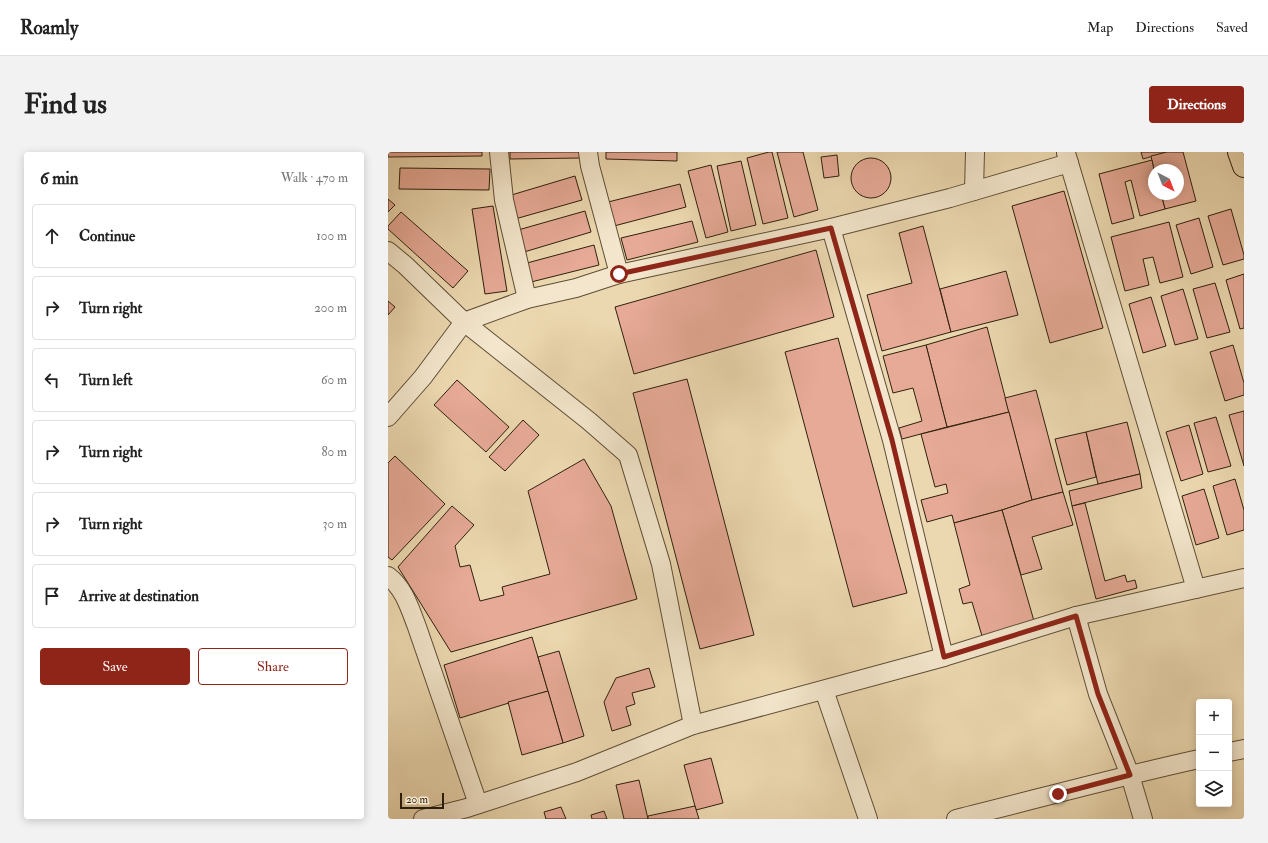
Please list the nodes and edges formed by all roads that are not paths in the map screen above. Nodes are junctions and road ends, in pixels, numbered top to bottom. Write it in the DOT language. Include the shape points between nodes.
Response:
graph roads {
  1 [pos="499,152"];
  2 [pos="588,152"];
  3 [pos="975,152"];
  4 [pos="1239,152"];
  5 [pos="1068,158"];
  6 [pos="1244,166"];
  7 [pos="974,191"];
  8 [pos="831,228"];
  9 [pos="388,251"];
  10 [pos="619,274"];
  11 [pos="527,299"];
  12 [pos="464,322"];
  13 [pos="388,417"];
  14 [pos="388,576"];
  15 [pos="1244,578"];
  16 [pos="1196,589"];
  17 [pos="1076,616"];
  18 [pos="944,657"];
  19 [pos="824,690"];
  20 [pos="693,725"];
  21 [pos="1244,749"];
  22 [pos="1232,751"];
  23 [pos="1196,760"];
  24 [pos="1130,775"];
  25 [pos="472,810"];
  26 [pos="423,819"];
  27 [pos="868,819"];
  28 [pos="956,819"];
  29 [pos="1143,819"];
  1 -- 11 [label="street" via="504,200"];
  2 -- 10 [label="street"];
  3 -- 7 [label="street"];
  4 -- 6 [label="main road"];
  5 -- 7 [label="street"];
  5 -- 16 [label="street"];
  7 -- 8 [label="street"];
  8 -- 10 [label="street"];
  8 -- 18 [label="street" via="892,440"];
  9 -- 12 [label="street"];
  10 -- 11 [label="street" via="576,288"];
  11 -- 12 [label="street"];
  12 -- 13 [label="street" via="423,377"];
  12 -- 20 [label="street" via="590,421 628,455 660,564"];
  14 -- 25 [label="street" via="408,603 433,670"];
  15 -- 16 [label="street"];
  16 -- 17 [label="street"];
  17 -- 18 [label="street"];
  17 -- 24 [label="street" via="1098,694"];
  18 -- 19 [label="street"];
  19 -- 20 [label="street"];
  19 -- 27 [label="street"];
  20 -- 25 [label="street" via="577,772"];
  21 -- 22 [label="street"];
  23 -- 24 [label="street"];
  24 -- 28 [label="street"];
  24 -- 29 [label="street"];
  25 -- 26 [label="street"];
}
